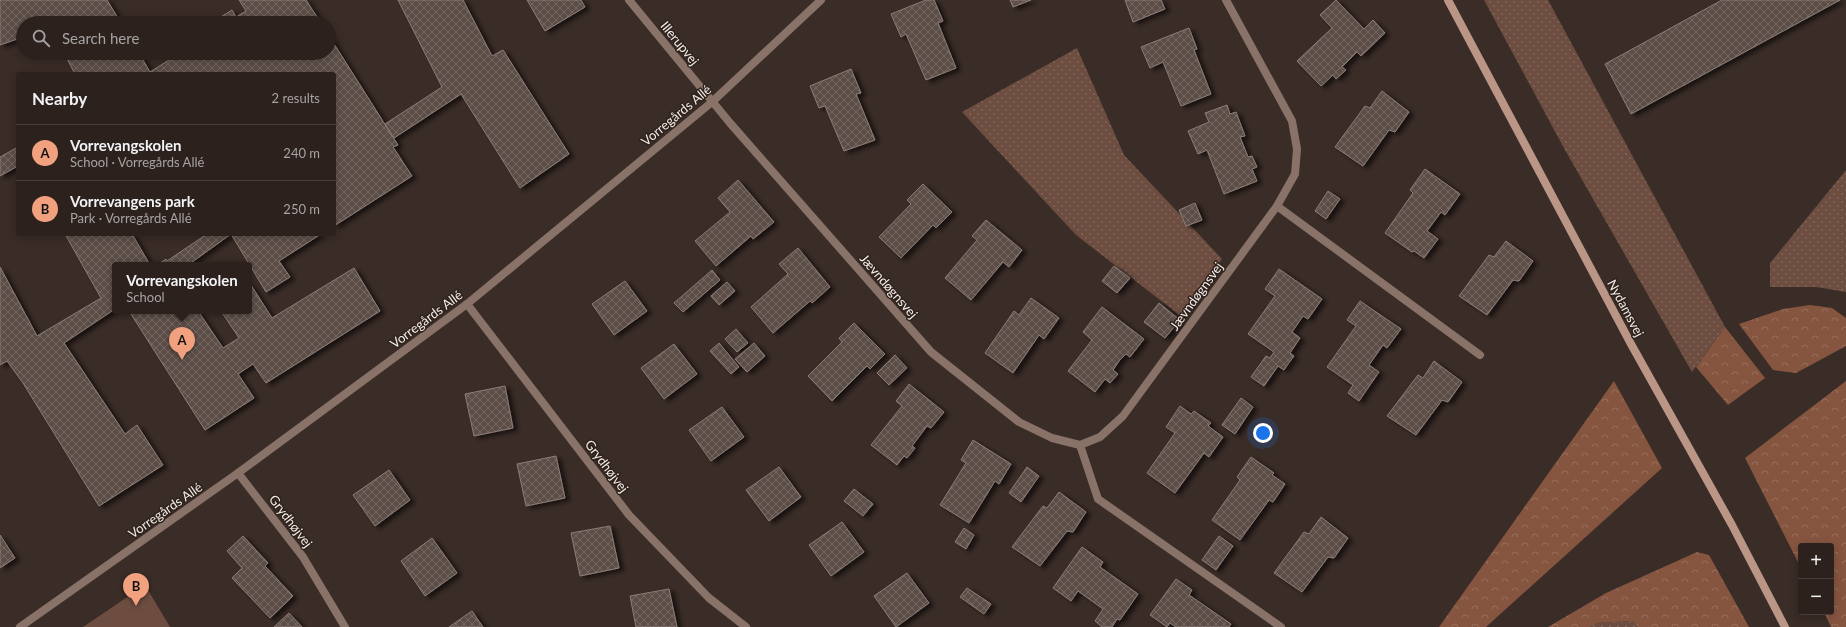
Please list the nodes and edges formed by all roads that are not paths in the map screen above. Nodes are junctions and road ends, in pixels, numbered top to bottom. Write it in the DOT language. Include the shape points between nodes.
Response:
graph roads {
  1 [pos="629,0"];
  2 [pos="821,0"];
  3 [pos="1226,0"];
  4 [pos="1448,0"];
  5 [pos="712,102"];
  6 [pos="1277,206"];
  7 [pos="467,304"];
  8 [pos="1480,355"];
  9 [pos="1080,445"];
  10 [pos="238,473"];
  11 [pos="20,627"];
  12 [pos="345,627"];
  13 [pos="746,627"];
  14 [pos="1281,627"];
  15 [pos="1785,627"];
  1 -- 5 [label="street, Illerupvej"];
  2 -- 5 [label="street, Vorregårds Allé"];
  3 -- 6 [label="street, Jævndøgnsvej" via="1292,121 1297,149 1295,174"];
  4 -- 15 [label="street, Nydamsvej"];
  5 -- 7 [label="street, Vorregårds Allé"];
  5 -- 9 [label="street, Jævndøgnsvej" via="931,352 1019,422 1052,438"];
  6 -- 8 [label="street"];
  6 -- 9 [label="street, Jævndøgnsvej" via="1123,416 1100,437"];
  7 -- 10 [label="street, Vorregårds Allé"];
  7 -- 13 [label="street, Grydhøjvej" via="629,515 709,598"];
  9 -- 14 [label="street" via="1098,498"];
  10 -- 11 [label="street, Vorregårds Allé"];
  10 -- 12 [label="street, Grydhøjvej" via="303,557"];
}
